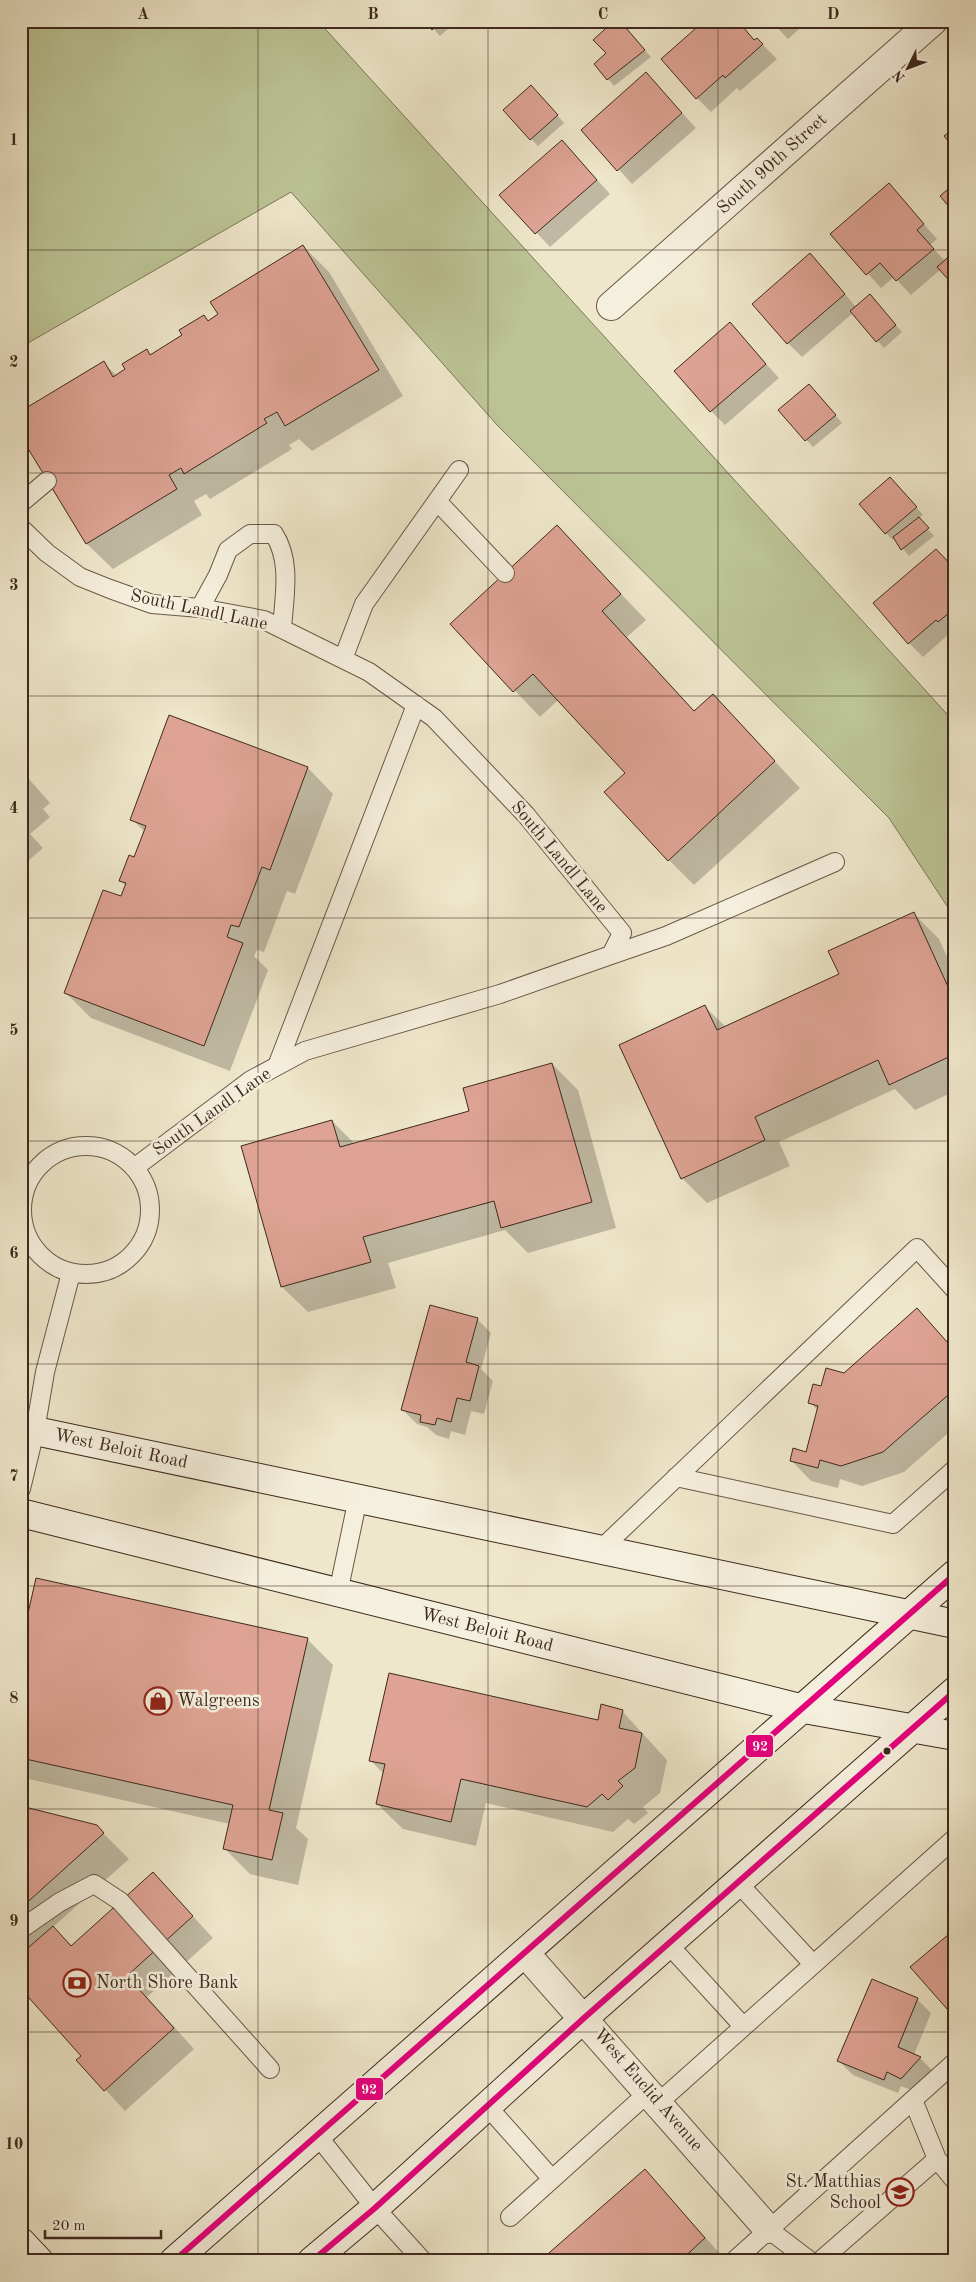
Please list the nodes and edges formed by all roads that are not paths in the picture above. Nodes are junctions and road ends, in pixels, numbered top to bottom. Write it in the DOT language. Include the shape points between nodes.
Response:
graph roads {
  1 [pos="933,21"];
  2 [pos="611,306"];
  3 [pos="459,470"];
  4 [pos="47,481"];
  5 [pos="437,501"];
  6 [pos="21,504"];
  7 [pos="21,528"];
  8 [pos="505,574"];
  9 [pos="200,608"];
  10 [pos="282,629"];
  11 [pos="342,659"];
  12 [pos="416,705"];
  13 [pos="835,862"];
  14 [pos="611,955"];
  15 [pos="277,1066"];
  16 [pos="134,1168"];
  17 [pos="71,1273"];
  18 [pos="955,1290"];
  19 [pos="28,1429"];
  20 [pos="955,1469"];
  21 [pos="676,1477"];
  22 [pos="21,1489"];
  23 [pos="358,1498"];
  24 [pos="21,1514"];
  25 [pos="600,1550"];
  26 [pos="955,1574"];
  27 [pos="338,1592"];
  28 [pos="909,1614"];
  29 [pos="955,1624"];
  30 [pos="955,1691"];
  31 [pos="804,1709"];
  32 [pos="914,1728"];
  33 [pos="955,1736"];
  34 [pos="955,1838"];
  35 [pos="738,1882"];
  36 [pos="21,1930"];
  37 [pos="668,1944"];
  38 [pos="525,1953"];
  39 [pos="813,1964"];
  40 [pos="584,2018"];
  41 [pos="743,2026"];
  42 [pos="955,2062"];
  43 [pos="270,2069"];
  44 [pos="654,2097"];
  45 [pos="913,2100"];
  46 [pos="487,2106"];
  47 [pos="318,2135"];
  48 [pos="937,2160"];
  49 [pos="552,2179"];
  50 [pos="955,2181"];
  51 [pos="375,2208"];
  52 [pos="510,2217"];
  53 [pos="768,2229"];
  54 [pos="21,2242"];
  55 [pos="808,2260"];
  56 [pos="39,2261"];
  57 [pos="174,2261"];
  58 [pos="312,2261"];
  59 [pos="423,2261"];
  60 [pos="734,2261"];
  1 -- 2 [label="main road, South 90th Street"];
  3 -- 5 [label="lane"];
  4 -- 6 [label="lane"];
  5 -- 8 [label="lane"];
  5 -- 11 [label="lane" via="364,604"];
  7 -- 9 [label="lane, South Landl Lane" via="47,553 80,577 152,604"];
  9 -- 10 [label="lane, South Landl Lane" via="264,620"];
  9 -- 10 [label="lane" via="228,550 250,534 274,534 282,547 286,582"];
  10 -- 11 [label="lane, South Landl Lane"];
  11 -- 12 [label="lane, South Landl Lane" via="369,672"];
  12 -- 14 [label="lane, South Landl Lane" via="434,718 526,815 622,933"];
  12 -- 15 [label="lane"];
  13 -- 14 [label="lane" via="666,936"];
  14 -- 15 [label="lane, South Landl Lane" via="500,994 305,1051"];
  15 -- 16 [label="lane, South Landl Lane" via="251,1080"];
  16 -- 17 [label="lane" via="145,1185 149,1205 148,1224 141,1243 128,1259 111,1269 91,1274"];
  16 -- 17 [label="lane" via="117,1154 96,1147 74,1147 54,1154 37,1168 26,1187 21,1208 25,1230 35,1249 51,1264"];
  17 -- 19 [label="lane"];
  18 -- 21 [label="lane" via="917,1248"];
  19 -- 22 [label="lane"];
  19 -- 23 [label="main road, West Beloit Road"];
  20 -- 21 [label="lane" via="893,1524"];
  21 -- 25 [label="lane"];
  23 -- 25 [label="main road, West Beloit Road"];
  23 -- 27 [label="lane"];
  24 -- 27 [label="main road, West Beloit Road"];
  25 -- 28 [label="main road, West Beloit Road"];
  26 -- 28 [label="main road"];
  27 -- 31 [label="main road, West Beloit Road"];
  28 -- 29 [label="main road, West Beloit Road"];
  28 -- 31 [label="main road"];
  30 -- 32 [label="main road"];
  31 -- 32 [label="main road, West Beloit Road"];
  31 -- 38 [label="main road"];
  32 -- 33 [label="main road, West Beloit Road"];
  32 -- 35 [label="main road"];
  34 -- 39 [label="lane"];
  35 -- 37 [label="main road"];
  35 -- 39 [label="lane"];
  36 -- 43 [label="lane" via="60,1902 94,1884 120,1901"];
  37 -- 40 [label="main road"];
  37 -- 41 [label="lane"];
  38 -- 40 [label="main road, West Euclid Avenue"];
  38 -- 47 [label="main road"];
  39 -- 41 [label="lane"];
  40 -- 44 [label="main road, West Euclid Avenue"];
  40 -- 46 [label="main road"];
  41 -- 44 [label="lane"];
  42 -- 45 [label="lane"];
  44 -- 49 [label="lane"];
  44 -- 53 [label="main road, West Euclid Avenue"];
  45 -- 48 [label="lane"];
  45 -- 53 [label="lane"];
  46 -- 49 [label="lane"];
  46 -- 51 [label="main road"];
  47 -- 51 [label="lane"];
  47 -- 57 [label="main road"];
  48 -- 50 [label="lane"];
  48 -- 55 [label="lane"];
  49 -- 52 [label="lane"];
  51 -- 58 [label="main road"];
  51 -- 59 [label="lane"];
  53 -- 55 [label="lane"];
  53 -- 60 [label="lane"];
  54 -- 56 [label="main road"];
}
